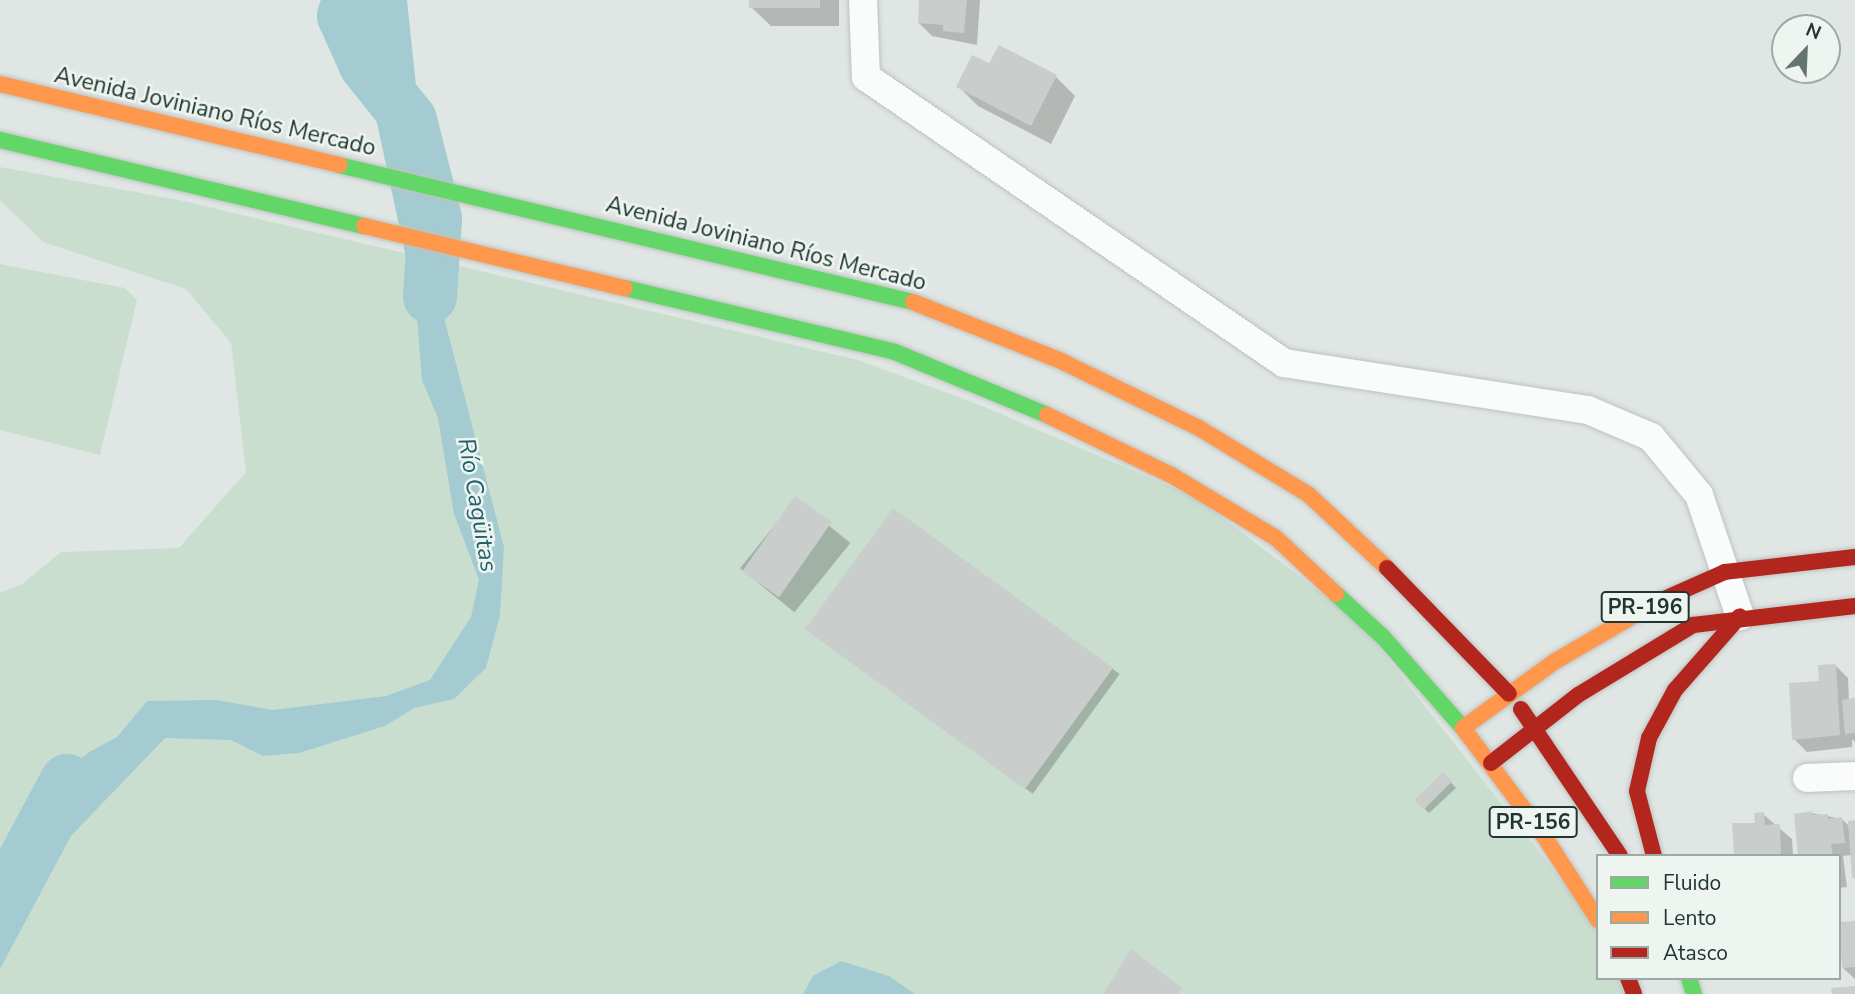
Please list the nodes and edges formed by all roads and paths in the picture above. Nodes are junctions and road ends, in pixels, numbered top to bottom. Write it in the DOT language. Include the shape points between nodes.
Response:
graph roads {
  1 [pos="863,0"];
  2 [pos="0,84"];
  3 [pos="0,140"];
  4 [pos="1855,557"];
  5 [pos="1726,572"];
  6 [pos="1855,606"];
  7 [pos="1740,616"];
  8 [pos="1509,694"];
  9 [pos="1463,728"];
  10 [pos="1537,728"];
  11 [pos="1491,763"];
  12 [pos="1855,776"];
  13 [pos="1807,778"];
  14 [pos="1619,854"];
  15 [pos="1653,854"];
  16 [pos="1596,917"];
  1 -- 5 [label="street" via="866,77 1284,363 1588,410 1651,437 1699,495"];
  2 -- 8 [label="main road, Avenida Joviniano Ríos Mercado / PR-156" via="911,301 1061,361 1199,428 1309,495 1421,600"];
  3 -- 9 [label="main road, PR-156" via="895,352 1039,411 1173,476 1276,538 1382,637"];
  4 -- 5 [label="main road, PR-196"];
  5 -- 7 [label="street"];
  5 -- 8 [label="main road, PR-196" via="1644,607"];
  6 -- 7 [label="main road, PR-196"];
  7 -- 10 [label="main road, PR-196" via="1693,625 1664,641 1578,695"];
  7 -- 15 [label="main road" via="1675,690 1649,738 1637,791"];
  8 -- 9 [label="main road, PR-196"];
  8 -- 10 [label="main road, Avenida Joviniano Ríos Mercado / PR-156"];
  9 -- 11 [label="main road, PR-156"];
  10 -- 11 [label="main road, PR-196"];
  10 -- 14 [label="main road, Avenida Joviniano Ríos Mercado / PR-156"];
  11 -- 16 [label="main road, PR-156"];
  12 -- 13 [label="street"];
}
